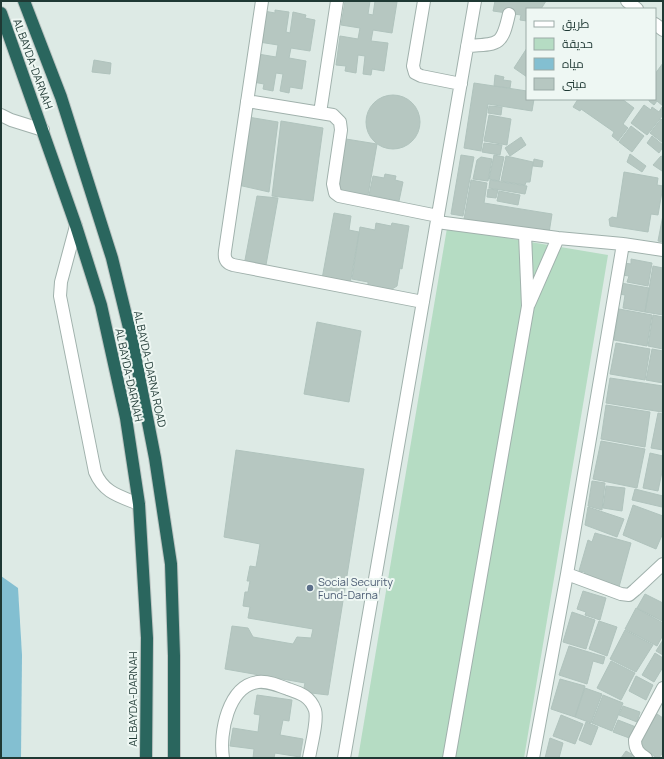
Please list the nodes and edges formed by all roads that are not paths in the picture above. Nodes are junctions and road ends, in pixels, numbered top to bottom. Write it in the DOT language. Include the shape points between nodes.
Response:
graph roads {
  1 [pos="24,1"];
  2 [pos="262,1"];
  3 [pos="337,1"];
  4 [pos="424,1"];
  5 [pos="627,1"];
  6 [pos="471,2"];
  7 [pos="636,8"];
  8 [pos="1,13"];
  9 [pos="509,14"];
  10 [pos="467,46"];
  11 [pos="461,84"];
  12 [pos="247,101"];
  13 [pos="320,112"];
  14 [pos="1,114"];
  15 [pos="43,130"];
  16 [pos="437,219"];
  17 [pos="76,226"];
  18 [pos="525,234"];
  19 [pos="558,238"];
  20 [pos="623,244"];
  21 [pos="663,250"];
  22 [pos="423,302"];
  23 [pos="528,306"];
  24 [pos="139,504"];
  25 [pos="663,564"];
  26 [pos="566,574"];
  27 [pos="663,688"];
  28 [pos="146,758"];
  29 [pos="174,758"];
  30 [pos="223,758"];
  31 [pos="309,758"];
  32 [pos="344,758"];
  33 [pos="449,758"];
  34 [pos="533,758"];
  35 [pos="646,758"];
  1 -- 29 [label="highway, AL BAYDA-DARNA ROAD" via="64,104 112,258 132,340 155,458 171,564"];
  2 -- 12 [label="street"];
  3 -- 13 [label="street"];
  4 -- 11 [label="street" via="413,66 415,72 421,76"];
  5 -- 7 [label="street"];
  6 -- 10 [label="street"];
  8 -- 15 [label="highway, AL BAYDA-DARNAH"];
  9 -- 10 [label="street" via="502,38 490,44"];
  10 -- 11 [label="street"];
  11 -- 16 [label="street"];
  12 -- 13 [label="street"];
  12 -- 22 [label="street" via="224,256 226,261 229,264"];
  13 -- 16 [label="street" via="333,115 341,126 333,184 339,196"];
  14 -- 15 [label="street" via="11,120"];
  15 -- 17 [label="highway, AL BAYDA-DARNAH"];
  16 -- 18 [label="street"];
  16 -- 22 [label="street"];
  17 -- 24 [label="highway, AL BAYDA-DARNAH" via="101,305 126,418"];
  17 -- 24 [label="street" via="61,282 60,296 95,472 98,480 108,491"];
  18 -- 19 [label="street"];
  18 -- 23 [label="street"];
  19 -- 20 [label="street"];
  19 -- 23 [label="street"];
  20 -- 21 [label="street"];
  20 -- 26 [label="street"];
  22 -- 32 [label="street"];
  23 -- 33 [label="street"];
  24 -- 28 [label="highway, AL BAYDA-DARNAH" via="147,638"];
  25 -- 26 [label="street" via="629,595"];
  26 -- 34 [label="street"];
  27 -- 35 [label="street" via="635,740 635,748"];
  30 -- 31 [label="street" via="223,731 232,702 243,688 250,684 265,682 302,693 313,704 315,720"];
}
